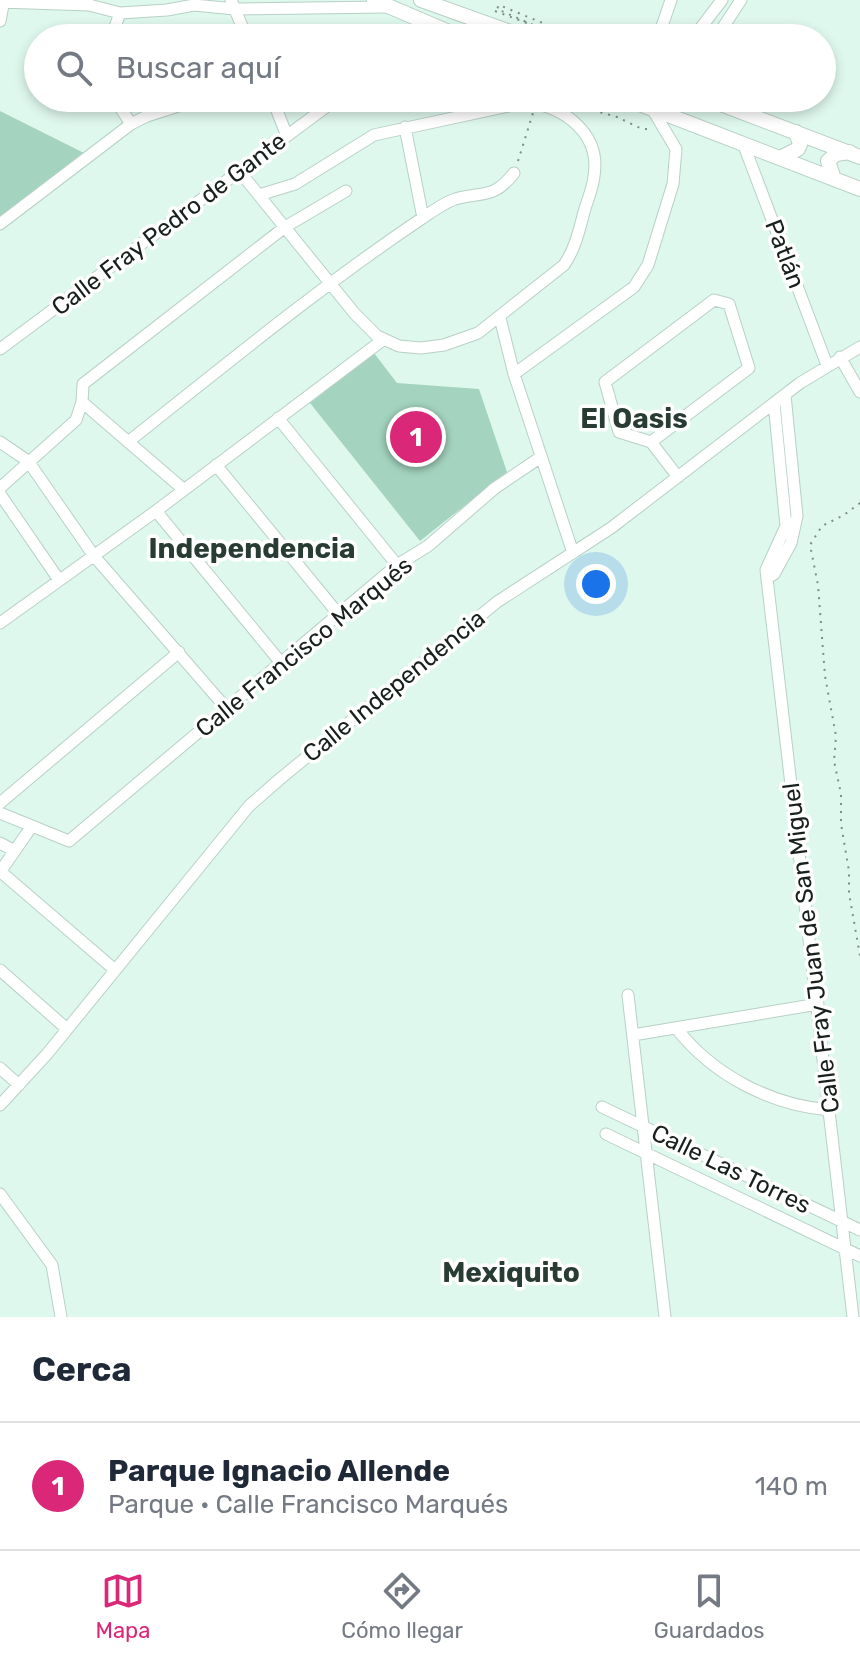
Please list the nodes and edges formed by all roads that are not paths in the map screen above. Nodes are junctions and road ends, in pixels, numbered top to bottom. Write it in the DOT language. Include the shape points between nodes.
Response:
graph roads {
  1 [pos="374,0"];
  2 [pos="421,0"];
  3 [pos="671,0"];
  4 [pos="722,0"];
  5 [pos="740,0"];
  6 [pos="3,1"];
  7 [pos="233,4"];
  8 [pos="390,7"];
  9 [pos="120,13"];
  10 [pos="0,21"];
  11 [pos="116,24"];
  12 [pos="241,24"];
  13 [pos="429,24"];
  14 [pos="488,24"];
  15 [pos="663,24"];
  16 [pos="704,24"];
  17 [pos="725,24"];
  18 [pos="123,112"];
  19 [pos="159,112"];
  20 [pos="278,112"];
  21 [pos="319,112"];
  22 [pos="474,112"];
  23 [pos="558,112"];
  24 [pos="654,112"];
  25 [pos="664,112"];
  26 [pos="742,112"];
  27 [pos="469,113"];
  28 [pos="131,124"];
  29 [pos="405,127"];
  30 [pos="796,132"];
  31 [pos="287,136"];
  32 [pos="743,143"];
  33 [pos="855,154"];
  34 [pos="780,158"];
  35 [pos="240,172"];
  36 [pos="514,173"];
  37 [pos="834,179"];
  38 [pos="860,189"];
  39 [pos="346,191"];
  40 [pos="259,195"];
  41 [pos="423,218"];
  42 [pos="0,224"];
  43 [pos="285,227"];
  44 [pos="330,282"];
  45 [pos="500,318"];
  46 [pos="384,339"];
  47 [pos="0,349"];
  48 [pos="858,352"];
  49 [pos="840,357"];
  50 [pos="827,365"];
  51 [pos="514,374"];
  52 [pos="860,392"];
  53 [pos="785,395"];
  54 [pos="82,402"];
  55 [pos="774,403"];
  56 [pos="278,418"];
  57 [pos="0,442"];
  58 [pos="128,442"];
  59 [pos="651,442"];
  60 [pos="541,457"];
  61 [pos="28,461"];
  62 [pos="216,465"];
  63 [pos="678,477"];
  64 [pos="0,488"];
  65 [pos="183,489"];
  66 [pos="0,494"];
  67 [pos="156,511"];
  68 [pos="791,527"];
  69 [pos="573,553"];
  70 [pos="94,556"];
  71 [pos="397,565"];
  72 [pos="59,580"];
  73 [pos="340,616"];
  74 [pos="0,623"];
  75 [pos="179,652"];
  76 [pos="282,664"];
  77 [pos="227,709"];
  78 [pos="0,803"];
  79 [pos="0,813"];
  80 [pos="32,826"];
  81 [pos="0,843"];
  82 [pos="15,851"];
  83 [pos="0,872"];
  84 [pos="0,970"];
  85 [pos="115,970"];
  86 [pos="628,995"];
  87 [pos="818,1004"];
  88 [pos="676,1028"];
  89 [pos="67,1029"];
  90 [pos="633,1035"];
  91 [pos="0,1068"];
  92 [pos="19,1085"];
  93 [pos="0,1105"];
  94 [pos="602,1107"];
  95 [pos="830,1110"];
  96 [pos="643,1128"];
  97 [pos="606,1134"];
  98 [pos="646,1154"];
  99 [pos="0,1194"];
  100 [pos="842,1223"];
  101 [pos="860,1230"];
  102 [pos="846,1250"];
  103 [pos="860,1256"];
  104 [pos="61,1317"];
  105 [pos="665,1317"];
  106 [pos="853,1317"];
  1 -- 8 [label="main road"];
  2 -- 14 [label="main road"];
  3 -- 15 [label="street"];
  4 -- 16 [label="street"];
  5 -- 17 [label="street"];
  6 -- 9 [label="street" via="89,5"];
  6 -- 10 [label="street"];
  7 -- 8 [label="street"];
  7 -- 9 [label="street"];
  7 -- 12 [label="street"];
  8 -- 13 [label="main road"];
  9 -- 11 [label="street"];
  18 -- 28 [label="street"];
  19 -- 28 [label="street"];
  20 -- 31 [label="street"];
  21 -- 31 [label="street, Calle Fray Pedro de Gante"];
  22 -- 27 [label="street"];
  23 -- 45 [label="street" via="586,134 595,175 573,252"];
  24 -- 51 [label="street" via="676,149 673,184 648,265 634,287"];
  25 -- 32 [label="main road"];
  26 -- 30 [label="main road"];
  27 -- 29 [label="street"];
  28 -- 42 [label="street"];
  29 -- 40 [label="street" via="374,135 295,184"];
  29 -- 41 [label="street"];
  30 -- 33 [label="main road"];
  30 -- 34 [label="main road" via="798,149"];
  31 -- 35 [label="street, Calle Fray Pedro de Gante"];
  32 -- 34 [label="main road"];
  32 -- 50 [label="street, Patlán"];
  33 -- 37 [label="main road" via="836,154 828,161"];
  34 -- 37 [label="main road"];
  35 -- 40 [label="street"];
  35 -- 47 [label="street, Calle Fray Pedro de Gante"];
  36 -- 41 [label="street" via="503,187 457,199"];
  37 -- 38 [label="main road"];
  39 -- 43 [label="street"];
  40 -- 43 [label="street"];
  41 -- 44 [label="street"];
  43 -- 44 [label="street"];
  43 -- 54 [label="street" via="83,384"];
  44 -- 46 [label="street"];
  44 -- 58 [label="street"];
  45 -- 46 [label="street" via="444,345 399,346"];
  45 -- 51 [label="street"];
  46 -- 56 [label="street"];
  48 -- 49 [label="street, Calle Independencia"];
  49 -- 50 [label="street, Calle Independencia"];
  49 -- 52 [label="street"];
  50 -- 53 [label="street, Calle Independencia"];
  51 -- 60 [label="street"];
  53 -- 55 [label="street, Calle Independencia"];
  53 -- 68 [label="street, Calle Fray Juan de San Miguel" via="797,516"];
  54 -- 58 [label="street"];
  54 -- 61 [label="street" via="76,420"];
  55 -- 63 [label="street, Calle Independencia"];
  55 -- 68 [label="street"];
  56 -- 62 [label="street"];
  56 -- 71 [label="street"];
  57 -- 61 [label="street"];
  58 -- 65 [label="street"];
  59 -- 59 [label="street" via="749,368 729,304 714,300 605,382 619,432"];
  59 -- 63 [label="street"];
  60 -- 69 [label="street"];
  60 -- 71 [label="street, Calle Francisco Marqués"];
  61 -- 64 [label="street"];
  61 -- 70 [label="street"];
  62 -- 65 [label="street"];
  62 -- 73 [label="street"];
  63 -- 69 [label="street, Calle Independencia"];
  65 -- 67 [label="street"];
  66 -- 72 [label="street"];
  67 -- 70 [label="street"];
  67 -- 76 [label="street"];
  68 -- 87 [label="street, Calle Fray Juan de San Miguel" via="768,578"];
  69 -- 85 [label="street, Calle Independencia" via="497,602 249,806"];
  70 -- 72 [label="street"];
  70 -- 75 [label="street"];
  71 -- 73 [label="street, Calle Francisco Marqués"];
  72 -- 74 [label="street"];
  73 -- 76 [label="street, Calle Francisco Marqués"];
  75 -- 77 [label="street"];
  75 -- 78 [label="street"];
  76 -- 77 [label="street, Calle Francisco Marqués"];
  77 -- 80 [label="street, Calle Francisco Marqués" via="69,841"];
  79 -- 80 [label="street"];
  80 -- 82 [label="street"];
  81 -- 82 [label="street"];
  82 -- 83 [label="street"];
  83 -- 85 [label="street"];
  84 -- 89 [label="street"];
  85 -- 89 [label="street, Calle Independencia"];
  86 -- 90 [label="street"];
  87 -- 88 [label="street"];
  87 -- 95 [label="street, Calle Fray Juan de San Miguel"];
  88 -- 90 [label="street"];
  88 -- 95 [label="street" via="719,1070 760,1093 801,1108"];
  89 -- 92 [label="street, Calle Independencia"];
  90 -- 96 [label="street"];
  91 -- 92 [label="street"];
  92 -- 93 [label="street, Calle Independencia"];
  94 -- 96 [label="street, Calle Las Torres"];
  95 -- 100 [label="street, Calle Fray Juan de San Miguel"];
  96 -- 98 [label="street"];
  96 -- 100 [label="street, Calle Las Torres"];
  97 -- 98 [label="street, Calle Las Torres"];
  98 -- 102 [label="street, Calle Las Torres"];
  98 -- 105 [label="street"];
  99 -- 104 [label="street" via="52,1265"];
  100 -- 101 [label="street, Calle Las Torres"];
  100 -- 102 [label="street, Calle Fray Juan de San Miguel"];
  102 -- 103 [label="street, Calle Las Torres"];
  102 -- 106 [label="street, Calle Fray Juan de San Miguel"];
}
